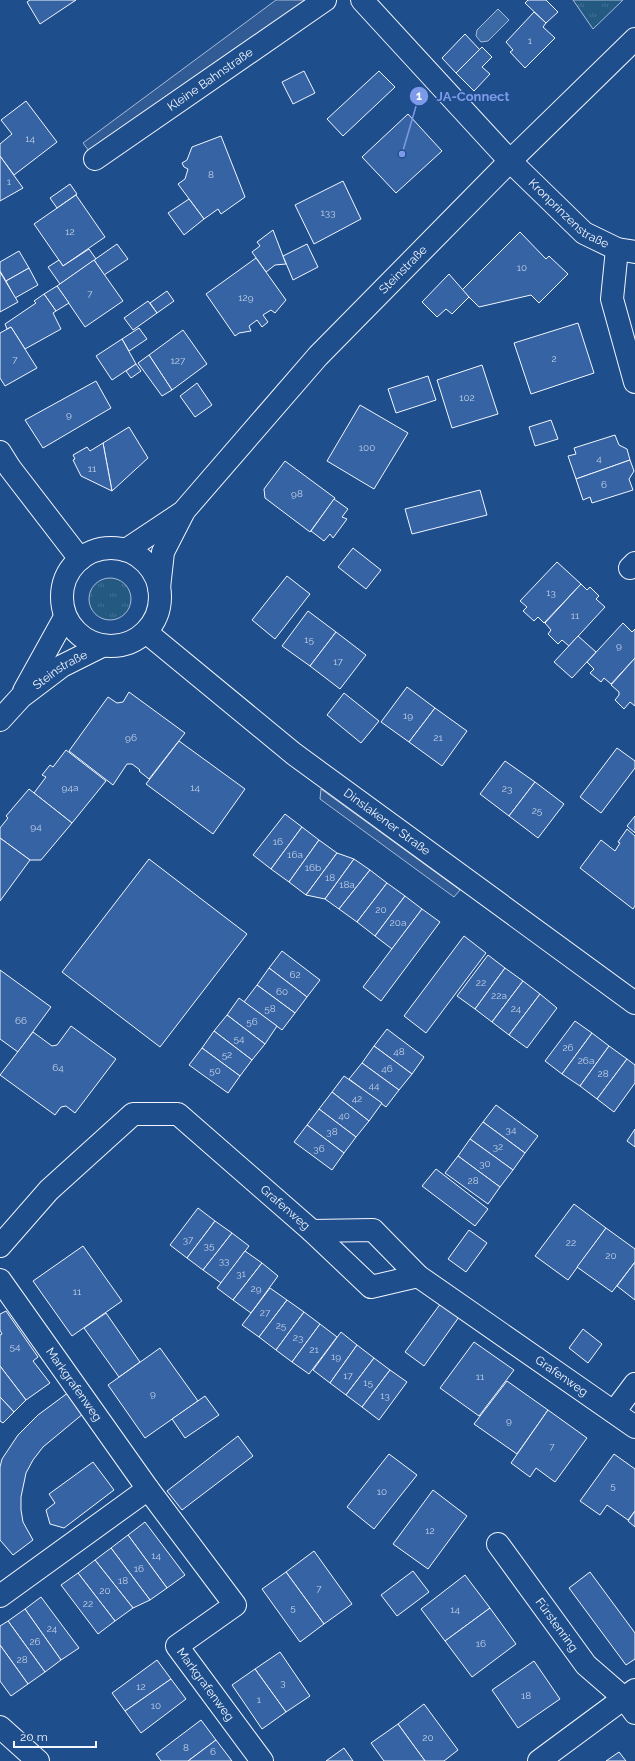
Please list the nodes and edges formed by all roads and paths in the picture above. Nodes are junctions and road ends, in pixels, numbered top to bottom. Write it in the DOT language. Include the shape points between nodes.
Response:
graph roads {
  1 [pos="326,0"];
  2 [pos="362,0"];
  3 [pos="635,39"];
  4 [pos="95,159"];
  5 [pos="510,161"];
  6 [pos="626,251"];
  7 [pos="635,382"];
  8 [pos="0,452"];
  9 [pos="183,512"];
  10 [pos="126,550"];
  11 [pos="80,559"];
  12 [pos="159,589"];
  13 [pos="65,617"];
  14 [pos="146,632"];
  15 [pos="102,646"];
  16 [pos="21,697"];
  17 [pos="0,720"];
  18 [pos="635,1003"];
  19 [pos="312,1232"];
  20 [pos="0,1246"];
  21 [pos="418,1276"];
  22 [pos="0,1280"];
  23 [pos="635,1384"];
  24 [pos="614,1412"];
  25 [pos="635,1428"];
  26 [pos="148,1489"];
  27 [pos="498,1544"];
  28 [pos="0,1596"];
  29 [pos="631,1700"];
  30 [pos="0,1727"];
  31 [pos="38,1761"];
  32 [pos="262,1761"];
  33 [pos="539,1761"];
  1 -- 4 [label="street, Kleine Bahnstraße"];
  2 -- 5 [label="street"];
  3 -- 5 [label="street, Steinstraße"];
  5 -- 6 [label="street, Kronprinzenstraße" via="584,234"];
  5 -- 9 [label="street, Steinstraße" via="318,356"];
  6 -- 7 [label="street" via="612,299"];
  8 -- 11 [label="street"];
  9 -- 10 [label="street, Steinstraße"];
  9 -- 12 [label="street, Steinstraße" via="163,552"];
  10 -- 11 [label="street" via="94,550"];
  10 -- 12 [label="street" via="141,557 152,569"];
  11 -- 13 [label="street" via="69,570 62,585 61,602"];
  12 -- 14 [label="street" via="160,602 156,618"];
  13 -- 15 [label="street" via="74,630 87,640"];
  13 -- 16 [label="street, Steinstraße"];
  14 -- 15 [label="street" via="133,641 118,646"];
  14 -- 18 [label="street, Dinslakener Straße" via="294,754"];
  15 -- 16 [label="street, Steinstraße" via="62,666"];
  16 -- 17 [label="street, Steinstraße"];
  19 -- 20 [label="street, Grafenweg" via="178,1114 133,1114 49,1190"];
  19 -- 21 [label="street, Grafenweg" via="373,1230"];
  19 -- 21 [label="street" via="371,1287"];
  21 -- 24 [label="street, Grafenweg"];
  22 -- 26 [label="street, Markgrafenweg"];
  23 -- 24 [label="street"];
  24 -- 25 [label="street, Grafenweg"];
  26 -- 28 [label="street"];
  26 -- 32 [label="street, Markgrafenweg" via="235,1605 177,1646"];
  27 -- 29 [label="street, Fürstenring" via="586,1664"];
  29 -- 33 [label="street, Fürstenring"];
  30 -- 31 [label="street"];
}
